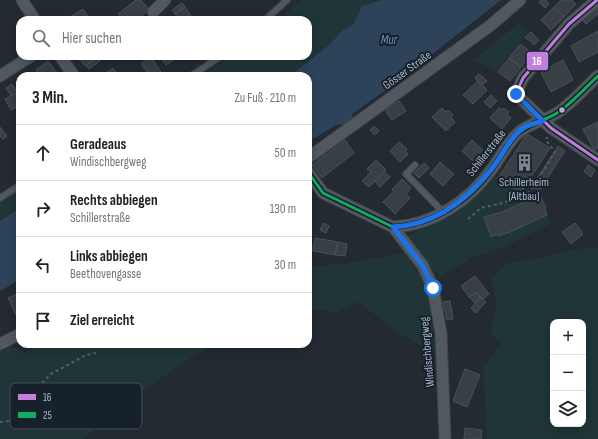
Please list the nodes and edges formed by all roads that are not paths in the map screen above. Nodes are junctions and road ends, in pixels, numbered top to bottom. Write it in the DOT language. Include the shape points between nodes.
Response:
graph roads {
  1 [pos="22,0"];
  2 [pos="165,0"];
  3 [pos="287,0"];
  4 [pos="520,0"];
  5 [pos="597,0"];
  6 [pos="153,12"];
  7 [pos="33,16"];
  8 [pos="269,16"];
  9 [pos="25,60"];
  10 [pos="63,60"];
  11 [pos="215,60"];
  12 [pos="71,72"];
  13 [pos="196,72"];
  14 [pos="0,76"];
  15 [pos="598,76"];
  16 [pos="547,124"];
  17 [pos="312,155"];
  18 [pos="598,160"];
  19 [pos="415,165"];
  20 [pos="312,178"];
  21 [pos="16,188"];
  22 [pos="0,198"];
  23 [pos="444,212"];
  24 [pos="393,227"];
  25 [pos="16,336"];
  26 [pos="0,344"];
  27 [pos="446,439"];
  1 -- 7 [label="street"];
  2 -- 6 [label="street"];
  3 -- 8 [label="lane"];
  4 -- 17 [label="street, Gösser Straße" via="491,25"];
  5 -- 16 [label="street" via="569,24 523,78 516,94"];
  9 -- 14 [label="street"];
  10 -- 12 [label="street"];
  11 -- 13 [label="lane"];
  15 -- 16 [label="street, Schillerstraße"];
  16 -- 18 [label="street"];
  16 -- 23 [label="street, Schillerstraße" via="526,127 517,134 475,188"];
  19 -- 23 [label="lane" via="406,174"];
  20 -- 24 [label="street" via="323,193"];
  21 -- 22 [label="lane"];
  23 -- 24 [label="street, Schillerstraße" via="424,222"];
  24 -- 27 [label="street, Windischbergweg" via="423,266 433,288 441,333"];
  25 -- 26 [label="street"];
}
